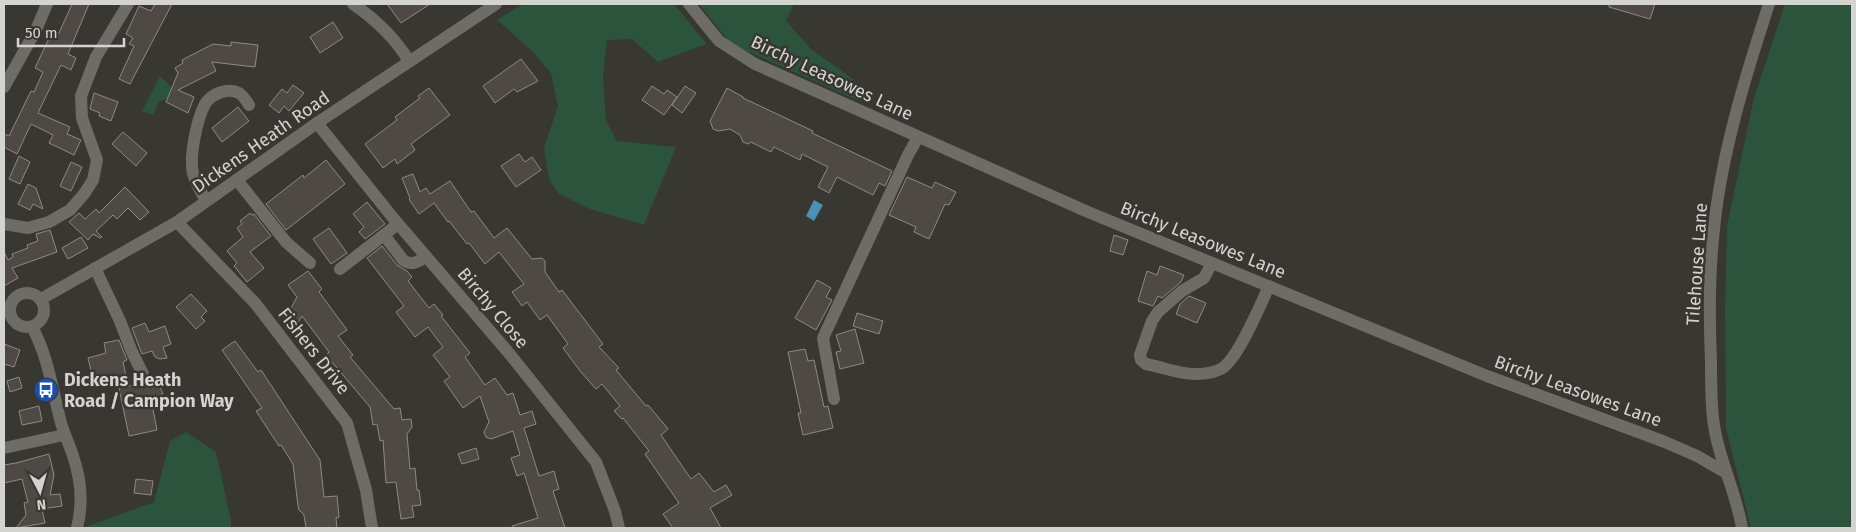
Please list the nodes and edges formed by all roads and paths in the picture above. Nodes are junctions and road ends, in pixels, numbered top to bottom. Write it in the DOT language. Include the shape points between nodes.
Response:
graph roads {
  1 [pos="47,4"];
  2 [pos="128,4"];
  3 [pos="353,4"];
  4 [pos="496,4"];
  5 [pos="689,4"];
  6 [pos="1768,4"];
  7 [pos="409,61"];
  8 [pos="4,87"];
  9 [pos="249,105"];
  10 [pos="317,123"];
  11 [pos="918,137"];
  12 [pos="237,180"];
  13 [pos="206,201"];
  14 [pos="177,222"];
  15 [pos="4,224"];
  16 [pos="398,224"];
  17 [pos="384,234"];
  18 [pos="426,257"];
  19 [pos="310,263"];
  20 [pos="1212,263"];
  21 [pos="95,268"];
  22 [pos="340,269"];
  23 [pos="1269,286"];
  24 [pos="41,300"];
  25 [pos="8,320"];
  26 [pos="32,327"];
  27 [pos="143,374"];
  28 [pos="834,399"];
  29 [pos="64,435"];
  30 [pos="4,448"];
  31 [pos="1725,472"];
  32 [pos="77,528"];
  33 [pos="372,528"];
  34 [pos="619,528"];
  35 [pos="1742,528"];
  1 -- 8 [label="street"];
  2 -- 15 [label="street" via="96,57 81,96 82,118 97,160 93,180 70,210 49,222 28,228"];
  3 -- 7 [label="street" via="399,45"];
  4 -- 7 [label="street, Dickens Heath Road"];
  5 -- 11 [label="street, Birchy Leasowes Lane" via="719,41 734,52"];
  6 -- 31 [label="street, Tilehouse Lane" via="1724,166 1714,227 1708,296 1713,419"];
  7 -- 10 [label="street, Dickens Heath Road"];
  9 -- 13 [label="street" via="239,93 229,91 211,96 205,104 192,156 192,173"];
  10 -- 12 [label="street, Dickens Heath Road"];
  10 -- 16 [label="street, Birchy Close"];
  11 -- 20 [label="street, Birchy Leasowes Lane"];
  11 -- 28 [label="street" via="823,338"];
  12 -- 13 [label="street, Dickens Heath Road"];
  12 -- 19 [label="street" via="286,242"];
  13 -- 14 [label="street, Dickens Heath Road"];
  14 -- 21 [label="street, Dickens Heath Road"];
  14 -- 33 [label="street, Fishers Drive" via="255,303 347,423 366,490"];
  16 -- 17 [label="street"];
  16 -- 18 [label="street, Birchy Close"];
  17 -- 18 [label="street" via="407,263"];
  17 -- 22 [label="street"];
  18 -- 34 [label="street, Birchy Close" via="596,462"];
  20 -- 23 [label="street, Birchy Leasowes Lane"];
  20 -- 23 [label="street" via="1204,278 1182,291 1152,321 1140,355 1146,364 1193,374 1205,374 1226,366"];
  21 -- 24 [label="street, Dickens Heath Road"];
  21 -- 27 [label="street"];
  23 -- 31 [label="street, Birchy Leasowes Lane" via="1486,376 1665,442"];
  24 -- 25 [label="street" via="32,293 20,294 10,306"];
  24 -- 26 [label="street" via="44,315"];
  25 -- 26 [label="street"];
  26 -- 29 [label="street" via="47,364"];
  29 -- 30 [label="street"];
  29 -- 32 [label="street" via="80,477"];
  31 -- 35 [label="street, Tilehouse Lane"];
}
